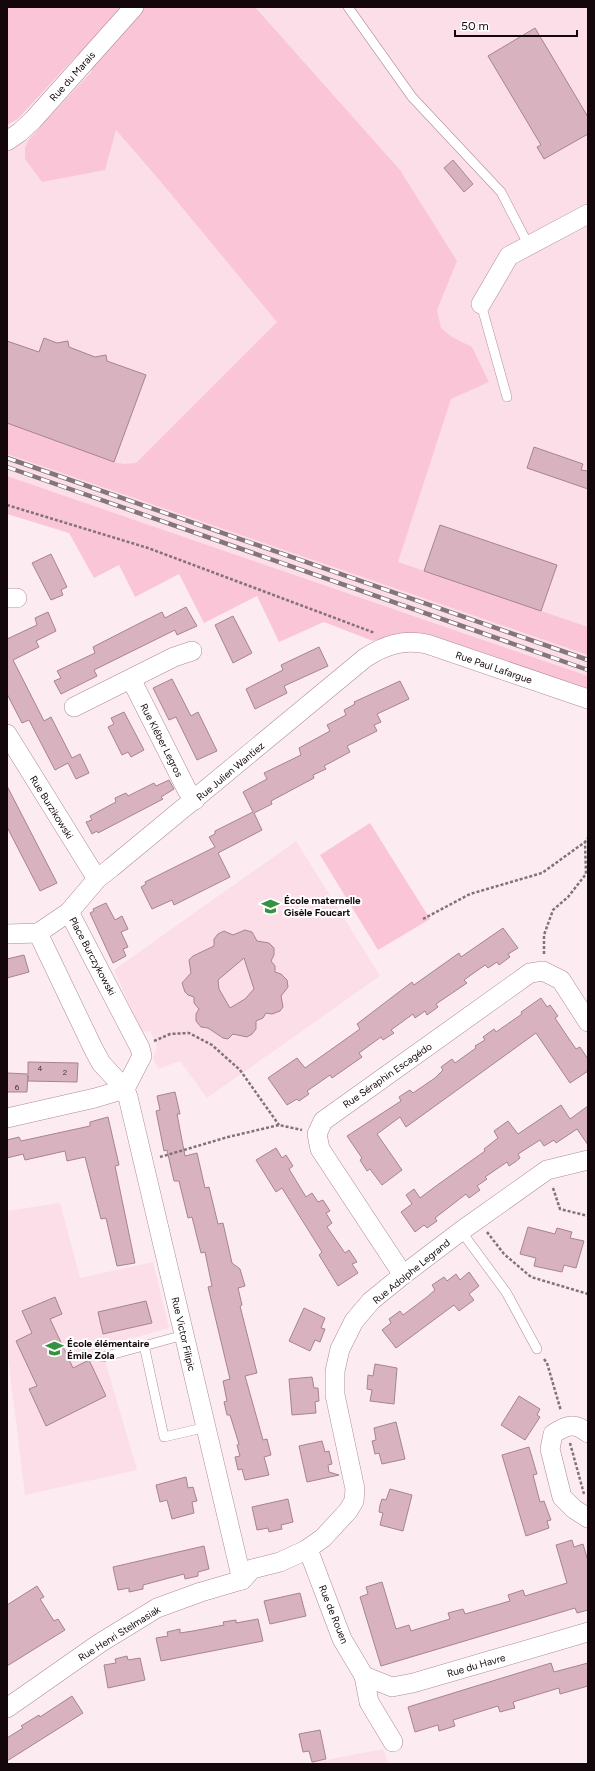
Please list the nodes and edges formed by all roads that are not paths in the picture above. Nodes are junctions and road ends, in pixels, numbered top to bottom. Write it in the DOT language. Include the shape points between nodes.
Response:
graph roads {
  1 [pos="134,7"];
  2 [pos="348,7"];
  3 [pos="7,141"];
  4 [pos="588,214"];
  5 [pos="529,246"];
  6 [pos="481,304"];
  7 [pos="507,397"];
  8 [pos="399,642"];
  9 [pos="192,651"];
  10 [pos="131,679"];
  11 [pos="588,700"];
  12 [pos="74,707"];
  13 [pos="7,734"];
  14 [pos="195,800"];
  15 [pos="97,879"];
  16 [pos="69,912"];
  17 [pos="38,933"];
  18 [pos="7,934"];
  19 [pos="588,1022"];
  20 [pos="125,1089"];
  21 [pos="7,1118"];
  22 [pos="588,1160"];
  23 [pos="461,1231"];
  24 [pos="403,1275"];
  25 [pos="184,1335"];
  26 [pos="144,1345"];
  27 [pos="537,1349"];
  28 [pos="103,1357"];
  29 [pos="207,1427"];
  30 [pos="588,1433"];
  31 [pos="588,1518"];
  32 [pos="306,1550"];
  33 [pos="242,1580"];
  34 [pos="588,1632"];
  35 [pos="364,1676"];
  36 [pos="7,1708"];
  37 [pos="393,1742"];
  1 -- 3 [label="street, Rue du Marais" via="33,120"];
  2 -- 5 [label="lane" via="412,97 501,192"];
  4 -- 5 [label="street"];
  5 -- 6 [label="street" via="509,256"];
  6 -- 7 [label="lane"];
  8 -- 11 [label="street, Rue Paul Lafargue" via="426,644"];
  8 -- 14 [label="street, Rue Julien Wantiez" via="377,650 365,658"];
  9 -- 10 [label="street" via="174,657"];
  10 -- 12 [label="street"];
  10 -- 14 [label="street, Rue Kléber Legros" via="186,790"];
  13 -- 15 [label="street, Rue Burzikowski"];
  14 -- 15 [label="street, Rue Julien Wantiez"];
  15 -- 16 [label="street, Rue Julien Wantiez"];
  16 -- 17 [label="street, Place Burczykowski"];
  16 -- 20 [label="street, Place Burczykowski" via="140,1048 142,1056"];
  17 -- 18 [label="street"];
  17 -- 20 [label="street" via="101,1063"];
  19 -- 24 [label="street, Rue Séraphin Escagédo" via="561,980 544,971 530,973 323,1121 317,1134 320,1149"];
  20 -- 21 [label="street"];
  20 -- 25 [label="street, Rue Victor Filipic"];
  22 -- 23 [label="street, Rue Adolphe Legrand" via="547,1170"];
  23 -- 24 [label="street, Rue Adolphe Legrand"];
  23 -- 27 [label="lane" via="506,1292"];
  24 -- 32 [label="street, Rue Adolphe Legrand" via="371,1301 354,1321 340,1349 335,1371 335,1395 355,1489 354,1501 323,1538"];
  25 -- 26 [label="lane"];
  25 -- 29 [label="street, Rue Victor Filipic"];
  26 -- 28 [label="lane"];
  26 -- 29 [label="lane" via="164,1437"];
  29 -- 33 [label="street, Rue Victor Filipic"];
  30 -- 31 [label="street" via="580,1427 565,1426 553,1434 550,1448 562,1497"];
  32 -- 33 [label="street, Rue Henri Stelmasiak" via="280,1562 252,1569"];
  32 -- 35 [label="street, Rue de Rouen" via="311,1557 342,1639"];
  33 -- 36 [label="street, Rue Henri Stelmasiak" via="157,1608 100,1643"];
  34 -- 35 [label="street, Rue du Havre" via="413,1683 392,1687"];
  35 -- 37 [label="street, Rue de Rouen" via="370,1702"];
}
